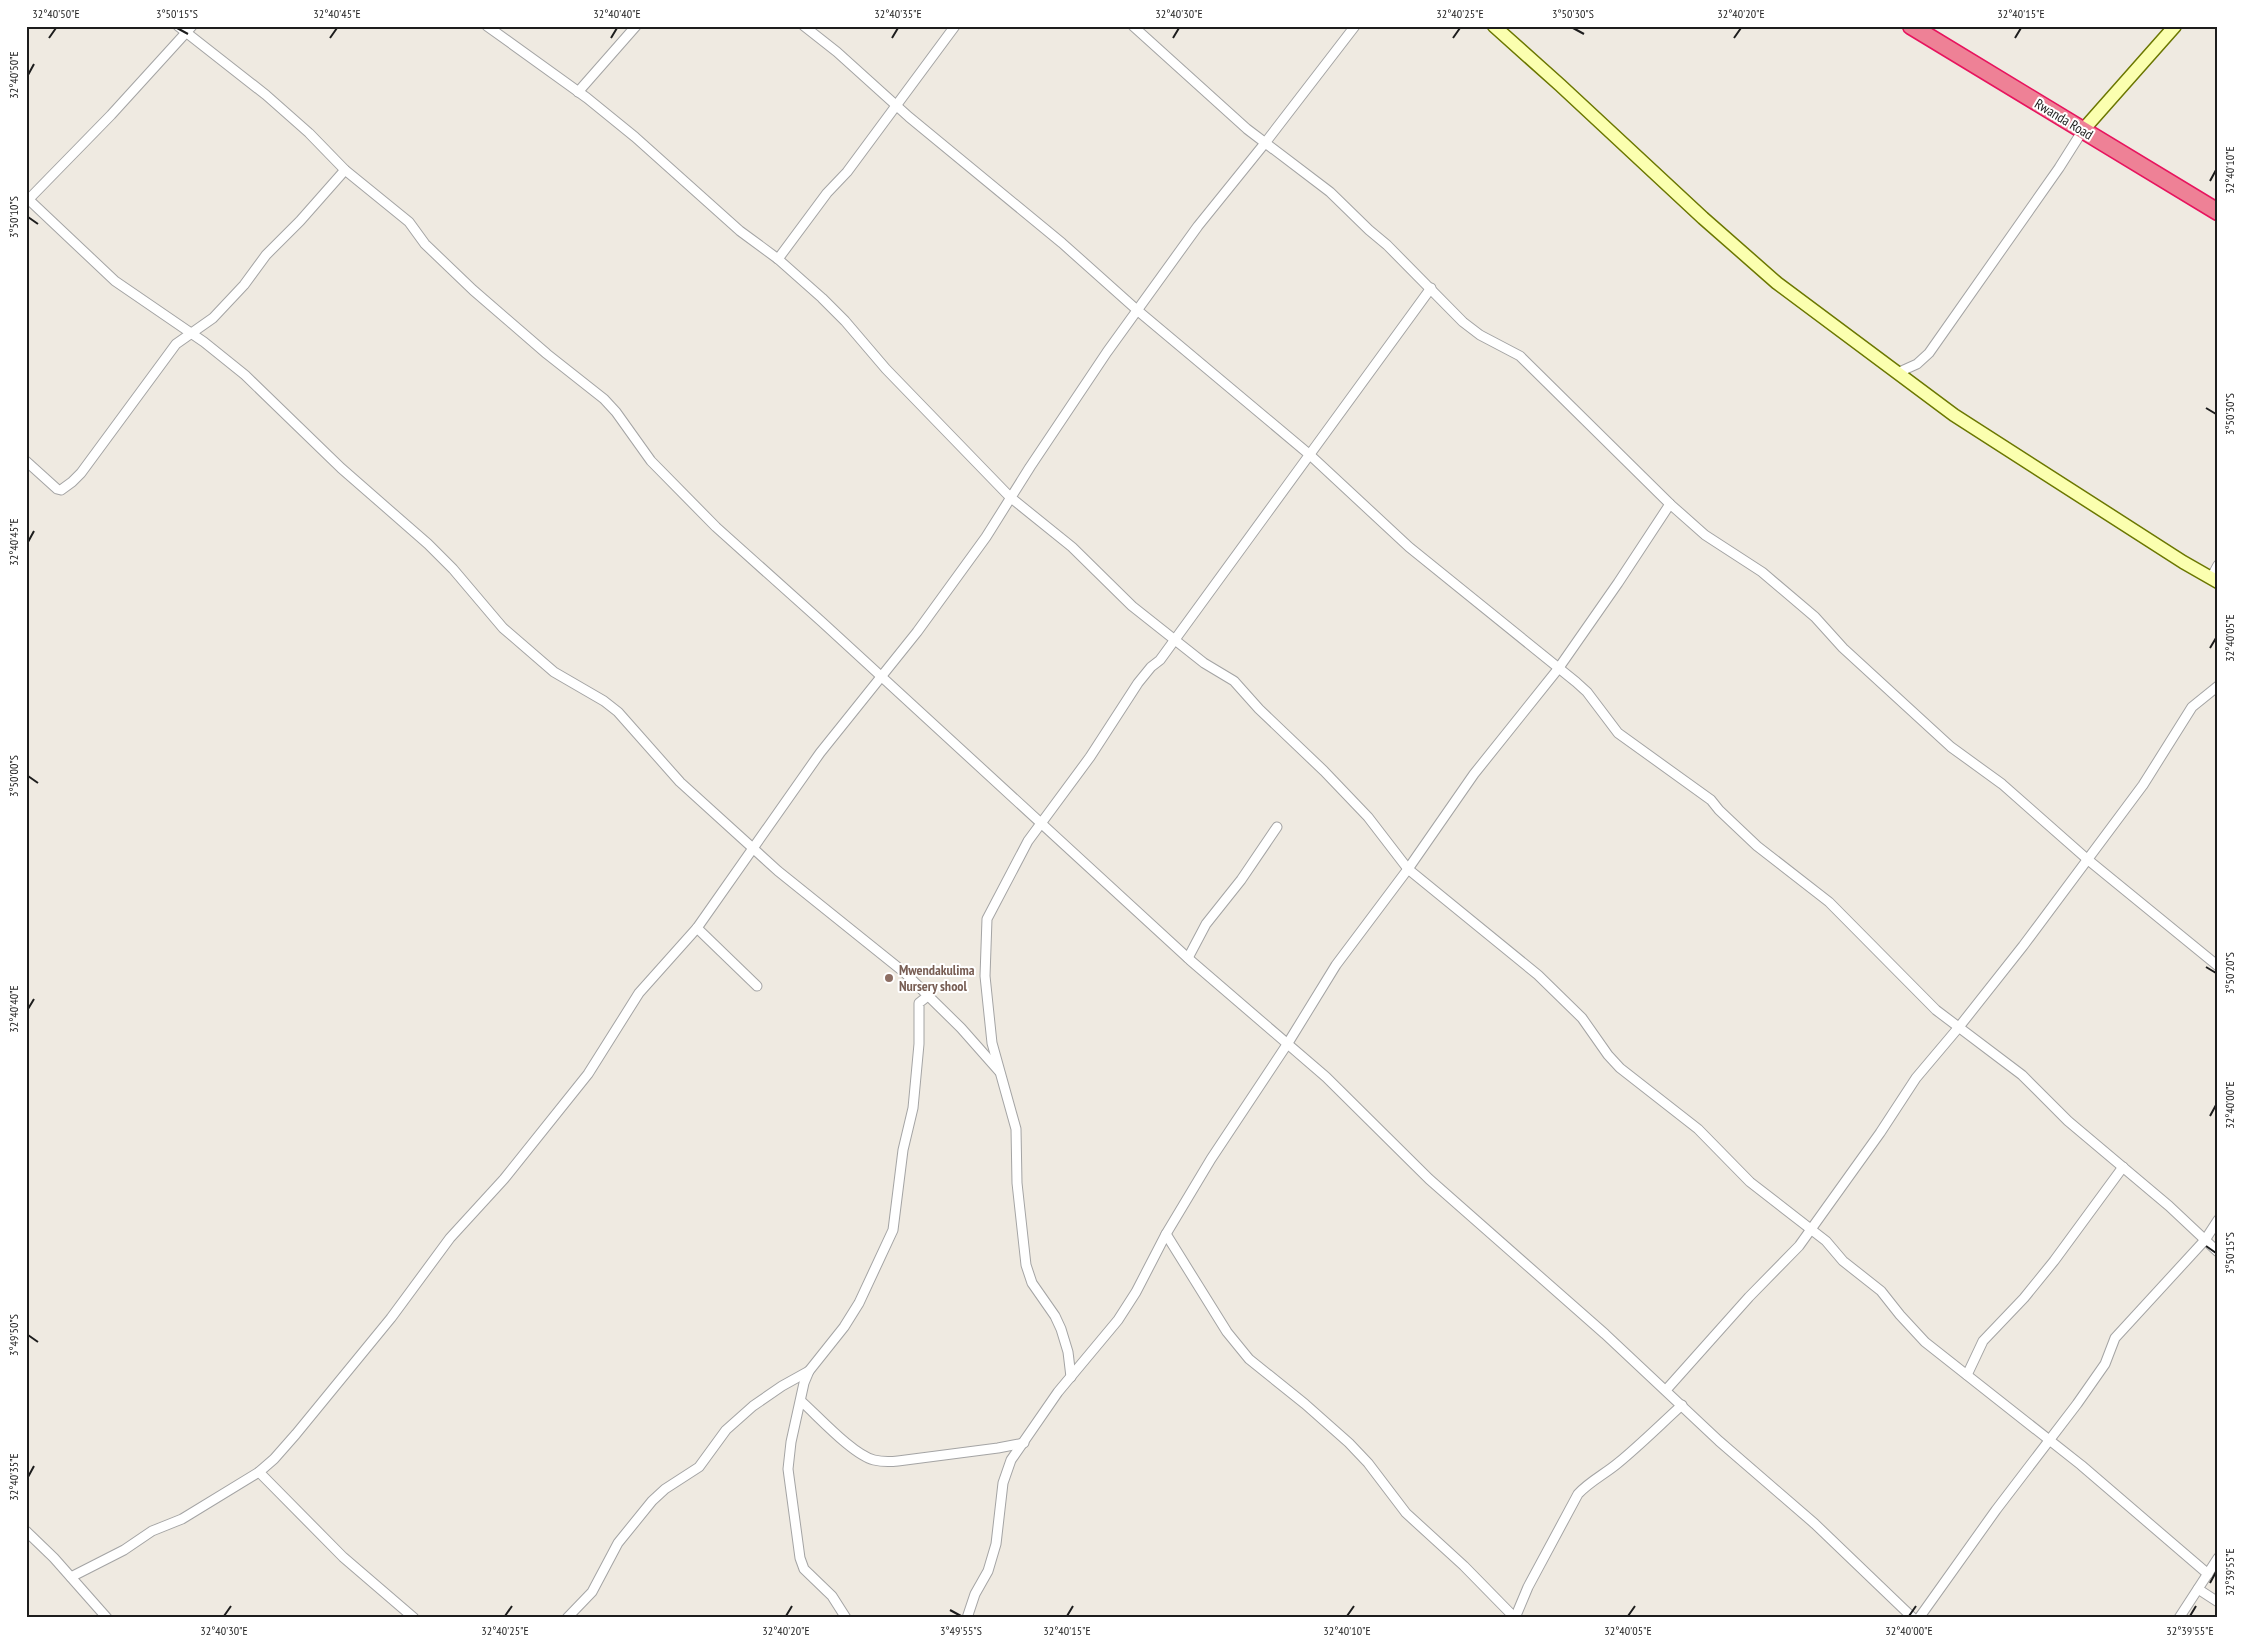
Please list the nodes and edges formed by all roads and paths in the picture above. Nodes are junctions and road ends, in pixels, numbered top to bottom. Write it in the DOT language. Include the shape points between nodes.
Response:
graph roads {
  1 [pos="178,26"];
  2 [pos="487,26"];
  3 [pos="636,26"];
  4 [pos="804,26"];
  5 [pos="955,26"];
  6 [pos="1133,26"];
  7 [pos="1355,26"];
  8 [pos="1494,26"];
  9 [pos="1911,26"];
  10 [pos="2175,26"];
  11 [pos="189,30"];
  12 [pos="578,92"];
  13 [pos="896,105"];
  14 [pos="2083,130"];
  15 [pos="1265,143"];
  16 [pos="344,170"];
  17 [pos="27,199"];
  18 [pos="2218,212"];
  19 [pos="778,259"];
  20 [pos="1431,288"];
  21 [pos="1137,310"];
  22 [pos="192,334"];
  23 [pos="1896,374"];
  24 [pos="1310,455"];
  25 [pos="26,461"];
  26 [pos="1010,497"];
  27 [pos="1670,504"];
  28 [pos="2218,565"];
  29 [pos="2214,580"];
  30 [pos="1174,640"];
  31 [pos="1558,669"];
  32 [pos="880,676"];
  33 [pos="2218,686"];
  34 [pos="1041,823"];
  35 [pos="1277,827"];
  36 [pos="753,848"];
  37 [pos="2087,859"];
  38 [pos="1408,869"];
  39 [pos="697,928"];
  40 [pos="1188,958"];
  41 [pos="2218,966"];
  42 [pos="757,986"];
  43 [pos="929,995"];
  44 [pos="1960,1027"];
  45 [pos="1288,1043"];
  46 [pos="1000,1071"];
  47 [pos="2123,1167"];
  48 [pos="2218,1220"];
  49 [pos="1811,1228"];
  50 [pos="1166,1234"];
  51 [pos="2205,1240"];
  52 [pos="2218,1252"];
  53 [pos="809,1371"];
  54 [pos="1967,1375"];
  55 [pos="1071,1377"];
  56 [pos="1666,1390"];
  57 [pos="801,1401"];
  58 [pos="1682,1404"];
  59 [pos="2051,1441"];
  60 [pos="1024,1443"];
  61 [pos="259,1472"];
  62 [pos="26,1531"];
  63 [pos="2218,1558"];
  64 [pos="2208,1574"];
  65 [pos="71,1577"];
  66 [pos="2198,1589"];
  67 [pos="2218,1602"];
  68 [pos="107,1618"];
  69 [pos="414,1618"];
  70 [pos="567,1618"];
  71 [pos="846,1618"];
  72 [pos="967,1618"];
  73 [pos="1515,1618"];
  74 [pos="1913,1618"];
  75 [pos="1918,1618"];
  76 [pos="2179,1618"];
  1 -- 11 [label="street"];
  2 -- 12 [label="street"];
  3 -- 12 [label="street"];
  4 -- 13 [label="street"];
  5 -- 13 [label="street"];
  6 -- 15 [label="street"];
  7 -- 15 [label="street"];
  8 -- 23 [label="street" via="1703,218 1777,282"];
  9 -- 14 [label="highway, Rwanda Road"];
  10 -- 14 [label="street"];
  11 -- 16 [label="street" via="309,133"];
  11 -- 17 [label="street"];
  12 -- 19 [label="street" via="635,136 740,231"];
  13 -- 19 [label="street"];
  13 -- 21 [label="street"];
  14 -- 18 [label="highway, Rwanda Road"];
  14 -- 23 [label="street" via="2060,168 1928,353 1917,364"];
  15 -- 20 [label="street" via="1330,192"];
  15 -- 21 [label="street"];
  16 -- 22 [label="street" via="266,255 244,285 213,318"];
  16 -- 32 [label="street" via="409,222 425,244 473,290 546,354 604,399 670,483"];
  17 -- 22 [label="street" via="115,281"];
  19 -- 26 [label="street" via="845,321 886,369"];
  20 -- 24 [label="street"];
  20 -- 27 [label="street" via="1480,335 1520,356"];
  21 -- 24 [label="street"];
  21 -- 26 [label="street"];
  22 -- 25 [label="street" via="176,344 72,482 61,490 57,489"];
  22 -- 36 [label="street" via="245,375 341,468 428,544 503,628 532,654 554,672 618,712 680,782"];
  23 -- 29 [label="street" via="1954,415"];
  24 -- 30 [label="street"];
  24 -- 31 [label="street" via="1383,525"];
  26 -- 30 [label="street" via="1072,547 1132,606"];
  26 -- 32 [label="street" via="986,537 917,632"];
  27 -- 31 [label="street"];
  27 -- 37 [label="street" via="1705,535 1762,572 1815,617 1843,648 1950,747 2016,795"];
  28 -- 29 [label="street"];
  30 -- 34 [label="street" via="1138,683 1090,757"];
  30 -- 38 [label="street" via="1240,687 1368,818"];
  31 -- 38 [label="street" via="1474,774"];
  31 -- 44 [label="street" via="1587,692 1618,733 1711,800 1757,846 1828,902 1930,1004"];
  32 -- 34 [label="street"];
  32 -- 36 [label="street"];
  33 -- 37 [label="street" via="2192,707 2143,785"];
  34 -- 40 [label="street"];
  34 -- 46 [label="street" via="986,919 985,976 992,1043"];
  35 -- 40 [label="street" via="1206,924"];
  36 -- 39 [label="street"];
  36 -- 43 [label="street"];
  37 -- 41 [label="street"];
  37 -- 44 [label="street"];
  38 -- 45 [label="street" via="1336,965"];
  38 -- 49 [label="street" via="1538,975 1582,1018 1620,1068 1698,1129 1750,1182"];
  39 -- 42 [label="street"];
  39 -- 61 [label="street" via="639,992 588,1074 504,1179 450,1238 391,1318 296,1434"];
  40 -- 45 [label="street"];
  43 -- 46 [label="street"];
  43 -- 53 [label="street" via="919,1003 913,1108 893,1230 849,1319"];
  44 -- 47 [label="street" via="2022,1075 2068,1121"];
  44 -- 49 [label="street" via="1903,1095 1880,1133"];
  45 -- 50 [label="street" via="1211,1158"];
  45 -- 56 [label="street" via="1429,1178"];
  46 -- 55 [label="street" via="1016,1129 1017,1183 1026,1266 1032,1282 1061,1329"];
  47 -- 51 [label="street"];
  47 -- 54 [label="street" via="2044,1273 1983,1342"];
  48 -- 51 [label="street"];
  49 -- 54 [label="street" via="1856,1272 1881,1291 1925,1342"];
  49 -- 56 [label="street" via="1799,1246"];
  50 -- 55 [label="street" via="1118,1320"];
  50 -- 73 [label="street" via="1227,1332 1249,1359 1349,1443 1406,1513"];
  51 -- 52 [label="street"];
  51 -- 59 [label="street" via="2115,1338 2105,1364"];
  53 -- 57 [label="street"];
  53 -- 70 [label="street" via="753,1406 726,1430 699,1467 652,1501 618,1543 592,1592"];
  54 -- 59 [label="street"];
  55 -- 60 [label="street"];
  56 -- 58 [label="street"];
  57 -- 60 [label="street" via="856,1450 873,1460 898,1461"];
  57 -- 71 [label="street" via="788,1469 800,1558 804,1569 832,1596"];
  58 -- 73 [label="street" via="1616,1466 1587,1484 1578,1494"];
  58 -- 74 [label="street"];
  59 -- 64 [label="street"];
  59 -- 75 [label="street" via="1996,1510"];
  60 -- 72 [label="street" via="1006,1471 996,1544"];
  61 -- 65 [label="street" via="182,1519 152,1531 124,1550"];
  61 -- 69 [label="street" via="343,1558"];
  62 -- 65 [label="street"];
  63 -- 64 [label="street"];
  64 -- 66 [label="street"];
  65 -- 68 [label="street"];
  66 -- 67 [label="street"];
  66 -- 76 [label="street"];
}
